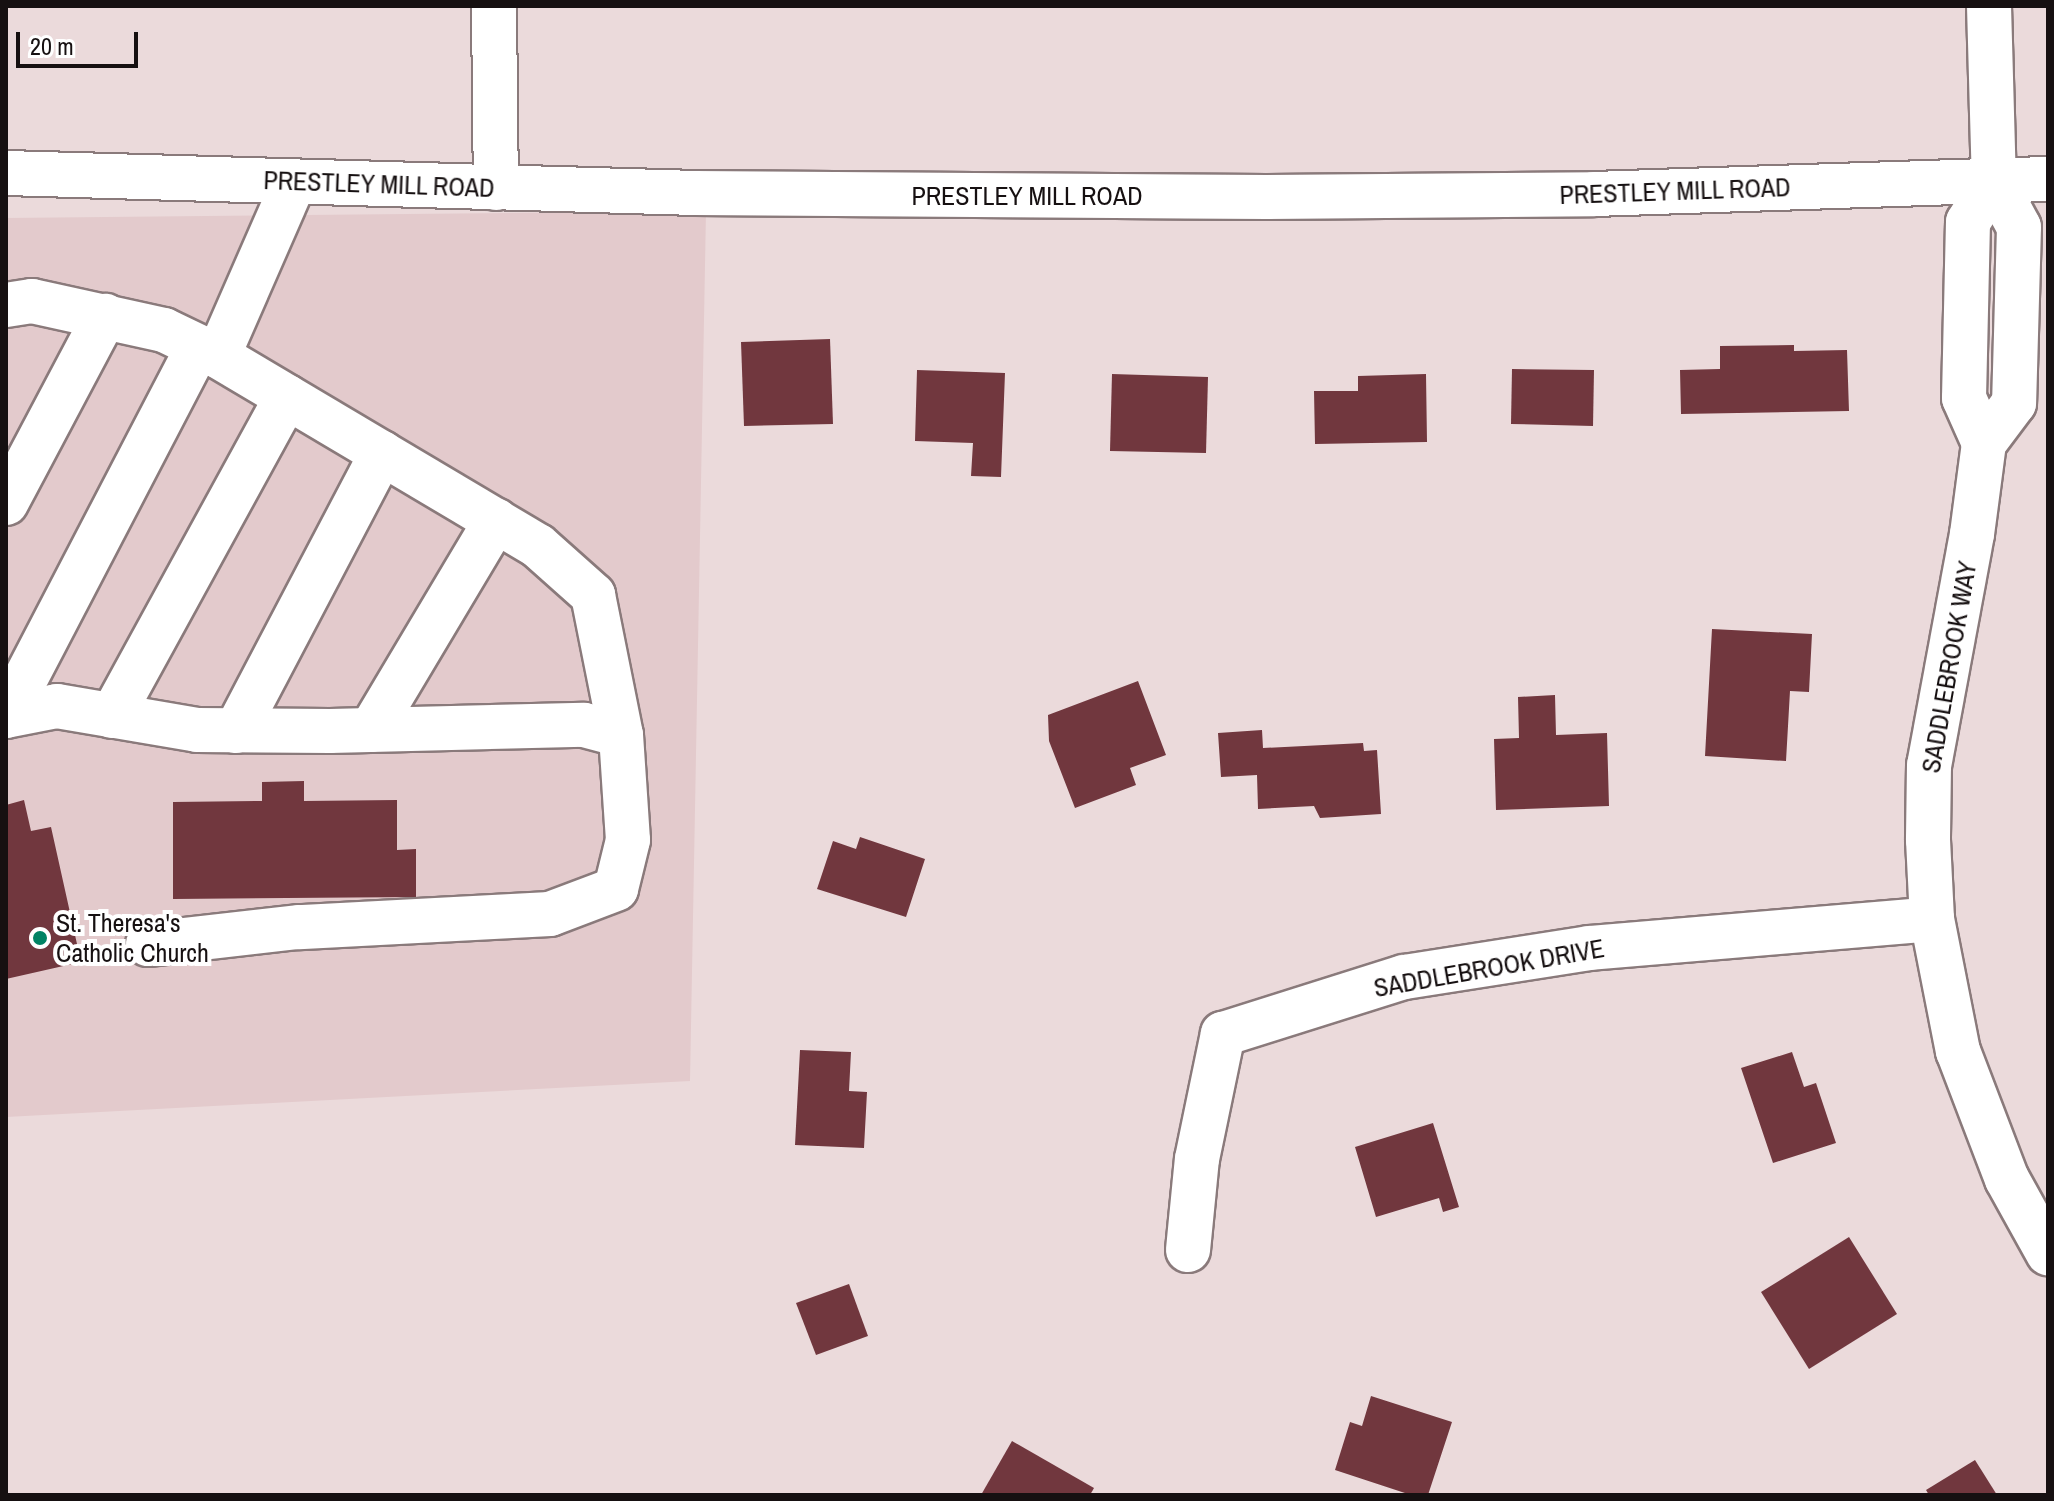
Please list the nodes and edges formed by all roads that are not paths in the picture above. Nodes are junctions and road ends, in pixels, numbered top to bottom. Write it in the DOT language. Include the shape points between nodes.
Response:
graph roads {
  1 [pos="494,6"];
  2 [pos="1989,6"];
  3 [pos="6,173"];
  4 [pos="2048,179"];
  5 [pos="1994,181"];
  6 [pos="294,182"];
  7 [pos="496,188"];
  8 [pos="6,305"];
  9 [pos="105,316"];
  10 [pos="208,351"];
  11 [pos="287,397"];
  12 [pos="382,453"];
  13 [pos="6,503"];
  14 [pos="496,520"];
  15 [pos="6,716"];
  16 [pos="112,716"];
  17 [pos="371,730"];
  18 [pos="236,731"];
  19 [pos="621,735"];
  20 [pos="1932,919"];
  21 [pos="148,944"];
  22 [pos="1188,1250"];
  23 [pos="2048,1253"];
  1 -- 7 [label="street"];
  2 -- 5 [label="street"];
  3 -- 6 [label="street, PRESTLEY MILL ROAD"];
  4 -- 5 [label="street, PRESTLEY MILL ROAD"];
  5 -- 7 [label="street, PRESTLEY MILL ROAD" via="1594,194 1267,197"];
  5 -- 20 [label="street, SADDLEBROOK WAY" via="2019,227 2014,403 1984,443 1929,765"];
  6 -- 7 [label="street, PRESTLEY MILL ROAD"];
  6 -- 10 [label="street"];
  8 -- 9 [label="street" via="32,301"];
  9 -- 10 [label="street" via="164,330"];
  9 -- 13 [label="street"];
  10 -- 11 [label="street"];
  10 -- 15 [label="street"];
  11 -- 12 [label="street"];
  11 -- 16 [label="street"];
  12 -- 14 [label="street"];
  12 -- 18 [label="street"];
  14 -- 17 [label="street"];
  14 -- 19 [label="street" via="538,546 593,595"];
  15 -- 16 [label="street" via="57,706"];
  16 -- 18 [label="street"];
  17 -- 18 [label="street"];
  17 -- 19 [label="street" via="584,725"];
  19 -- 21 [label="street" via="628,840 616,889 550,914 298,927"];
  20 -- 22 [label="street, SADDLEBROOK DRIVE" via="1589,948 1420,975 1223,1034 1197,1159"];
  20 -- 23 [label="street, SADDLEBROOK WAY" via="1958,1051 2007,1179"];
}
